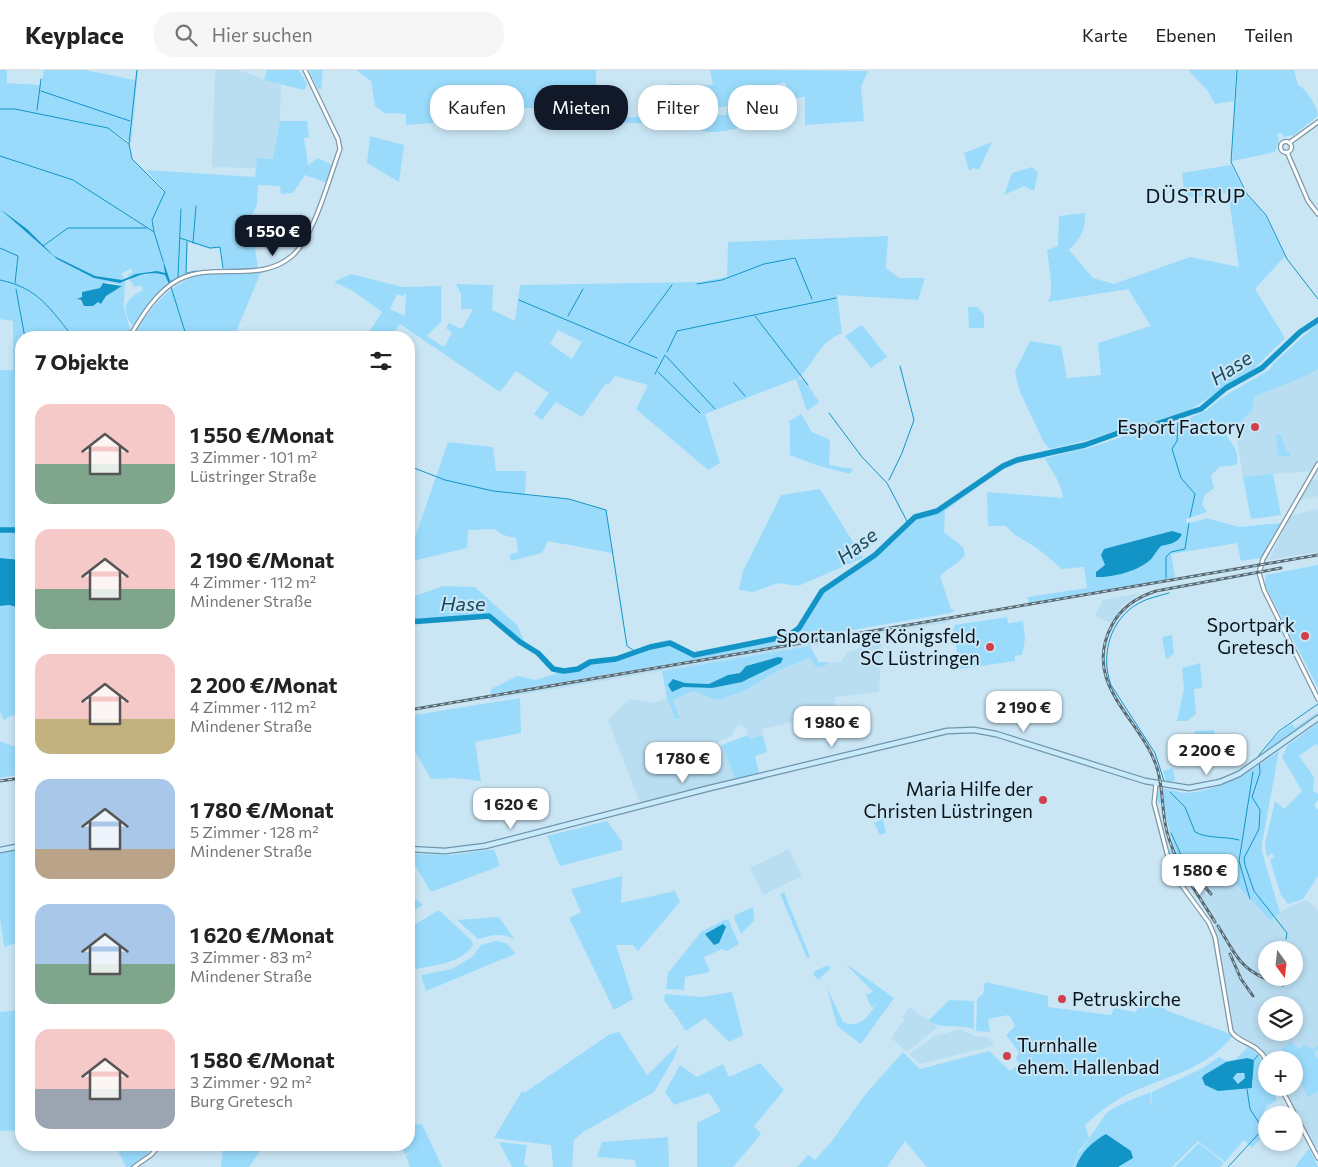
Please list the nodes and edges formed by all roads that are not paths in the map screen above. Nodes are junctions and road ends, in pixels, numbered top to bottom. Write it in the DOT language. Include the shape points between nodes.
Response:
graph roads {
  1 [pos="305,70"];
  2 [pos="1318,122"];
  3 [pos="1290,143"];
  4 [pos="1287,152"];
  5 [pos="1318,214"];
  6 [pos="133,331"];
  7 [pos="1318,464"];
  8 [pos="1318,699"];
  9 [pos="1318,718"];
  10 [pos="1156,784"];
  11 [pos="15,847"];
  12 [pos="415,849"];
  13 [pos="0,850"];
  14 [pos="1260,1051"];
  15 [pos="1285,1096"];
  16 [pos="155,1151"];
  17 [pos="1318,1158"];
  18 [pos="134,1167"];
  1 -- 6 [label="street" via="335,131 340,149 311,228 302,243 292,256 269,268 206,271 176,281 164,290"];
  2 -- 3 [label="street"];
  3 -- 4 [label="street" via="1291,149"];
  3 -- 4 [label="street" via="1280,145 1281,150"];
  4 -- 5 [label="street" via="1308,202"];
  7 -- 8 [label="street" via="1259,571 1264,590"];
  9 -- 10 [label="main road" via="1254,765 1230,778 1196,788"];
  10 -- 12 [label="main road" via="996,734 974,730 947,731 706,788 485,846 445,851"];
  10 -- 14 [label="street" via="1154,803 1170,865 1209,923 1215,938 1231,1031"];
  11 -- 13 [label="main road"];
  15 -- 17 [label="street"];
  16 -- 18 [label="street"];
}
